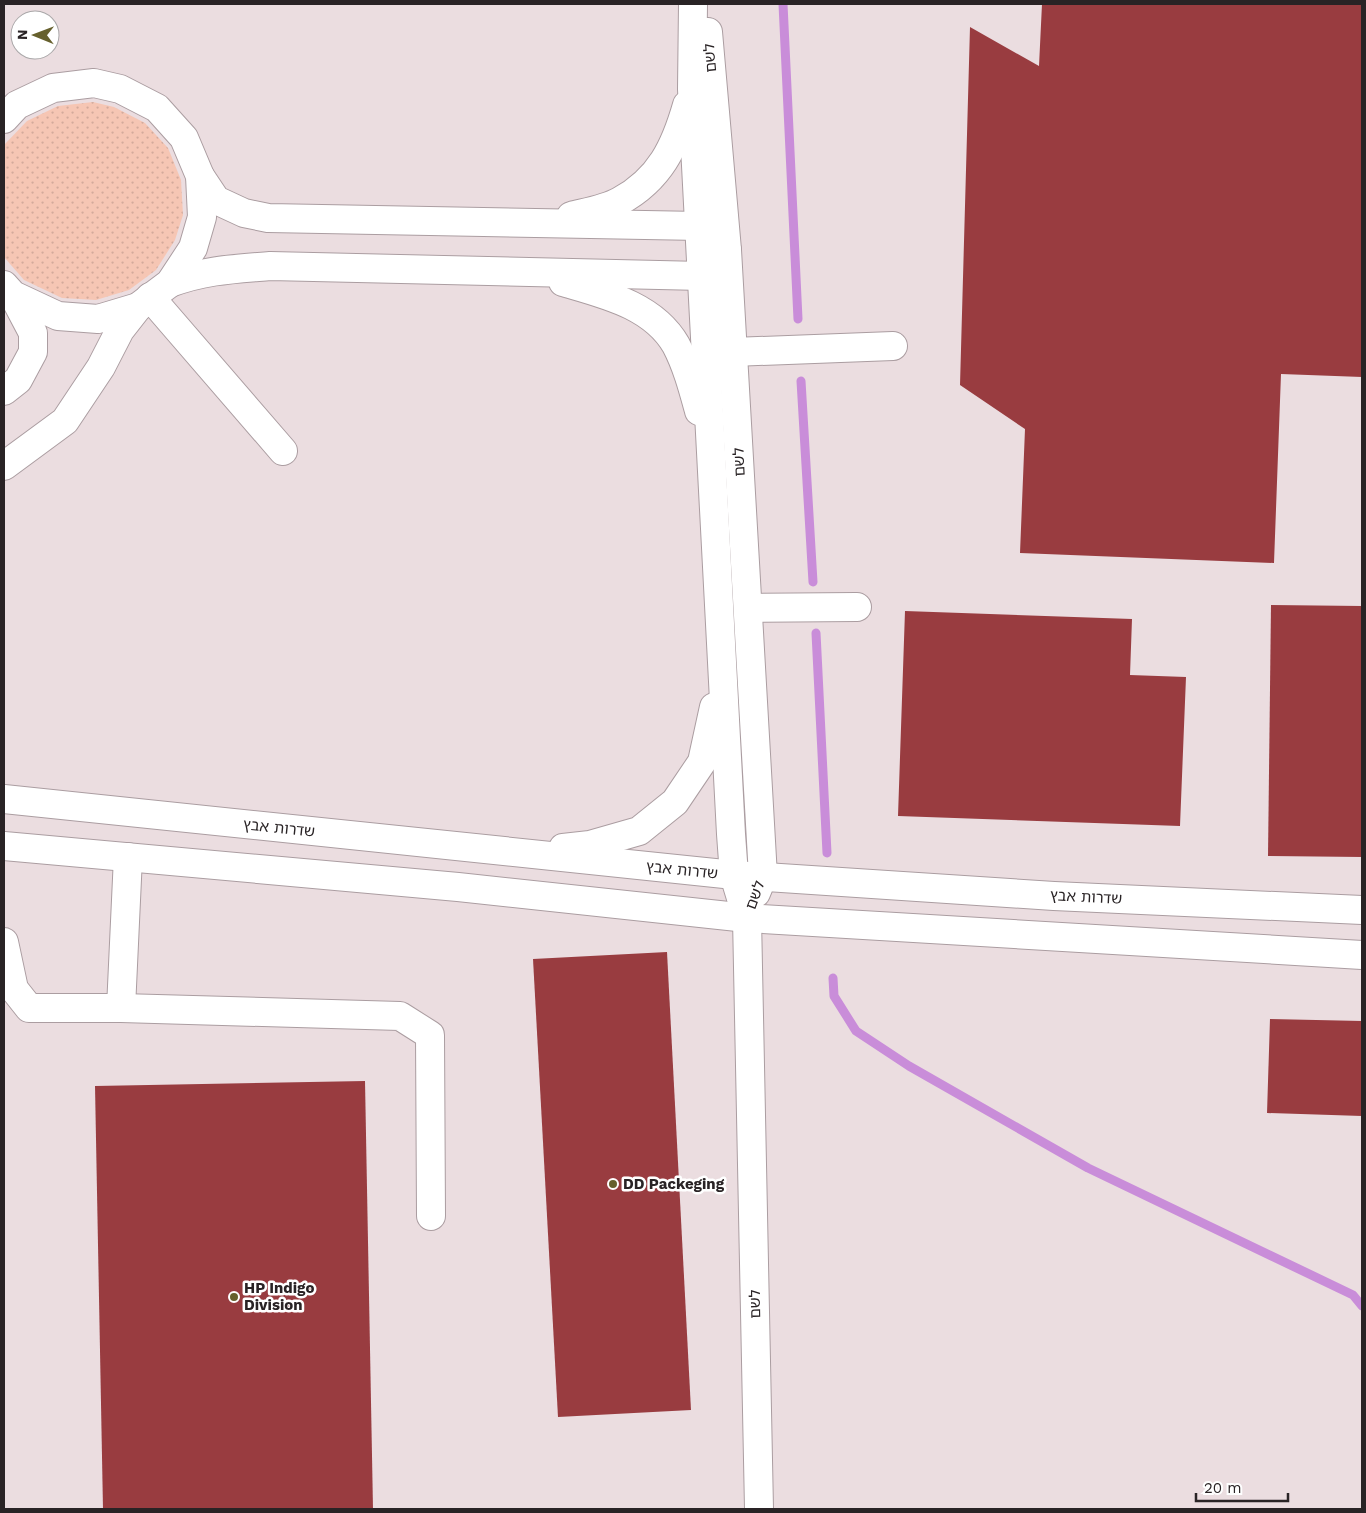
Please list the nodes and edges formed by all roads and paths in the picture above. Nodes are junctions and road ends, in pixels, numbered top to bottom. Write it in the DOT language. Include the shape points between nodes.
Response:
graph roads {
  1 [pos="693,4"];
  2 [pos="706,4"];
  3 [pos="692,89"];
  4 [pos="4,119"];
  5 [pos="200,176"];
  6 [pos="550,223"];
  7 [pos="700,226"];
  8 [pos="727,250"];
  9 [pos="526,272"];
  10 [pos="702,276"];
  11 [pos="8,290"];
  12 [pos="153,296"];
  13 [pos="893,346"];
  14 [pos="732,352"];
  15 [pos="4,391"];
  16 [pos="283,451"];
  17 [pos="712,463"];
  18 [pos="4,466"];
  19 [pos="857,607"];
  20 [pos="748,608"];
  21 [pos="722,658"];
  22 [pos="4,799"];
  23 [pos="4,846"];
  24 [pos="518,853"];
  25 [pos="128,858"];
  26 [pos="734,875"];
  27 [pos="763,876"];
  28 [pos="1362,910"];
  29 [pos="747,918"];
  30 [pos="4,942"];
  31 [pos="1362,955"];
  32 [pos="121,1008"];
  33 [pos="431,1216"];
  34 [pos="759,1509"];
  1 -- 3 [label="street, לשם"];
  2 -- 8 [label="street, לשם"];
  3 -- 6 [label="street" via="679,134 664,162 645,183 619,202"];
  3 -- 7 [label="street, לשם"];
  4 -- 5 [label="street" via="17,106 53,88 94,84 120,89 157,108 184,138"];
  5 -- 6 [label="street" via="216,200 244,213 268,218"];
  5 -- 12 [label="street" via="202,217 193,248"];
  6 -- 7 [label="street"];
  7 -- 8 [label="street"];
  7 -- 10 [label="street, לשם"];
  8 -- 10 [label="street"];
  8 -- 14 [label="street, לשם"];
  9 -- 10 [label="street"];
  9 -- 12 [label="street" via="270,266 194,274"];
  9 -- 17 [label="street" via="610,296 641,310 657,322 675,344 689,375"];
  10 -- 17 [label="street, לשם"];
  11 -- 12 [label="street" via="58,316 98,319"];
  11 -- 15 [label="street" via="33,333 33,352 18,380"];
  12 -- 16 [label="street"];
  12 -- 18 [label="street" via="120,330 101,367 65,420"];
  13 -- 14 [label="street"];
  14 -- 20 [label="street, לשם"];
  17 -- 21 [label="street, לשם"];
  19 -- 20 [label="street"];
  20 -- 27 [label="street, לשם"];
  21 -- 24 [label="street" via="702,762 675,802 639,831 590,845"];
  21 -- 26 [label="street, לשם"];
  22 -- 24 [label="street, שדרות אבץ"];
  23 -- 25 [label="street"];
  24 -- 26 [label="street, שדרות אבץ"];
  25 -- 29 [label="street" via="458,887"];
  25 -- 32 [label="street"];
  26 -- 27 [label="street, שדרות אבץ"];
  26 -- 29 [label="street, לשם"];
  27 -- 28 [label="street, שדרות אבץ" via="1054,896"];
  27 -- 29 [label="street, לשם"];
  29 -- 31 [label="street"];
  29 -- 34 [label="street, לשם"];
  30 -- 32 [label="street" via="14,989 29,1008"];
  32 -- 33 [label="street" via="400,1016 430,1035"];
}
